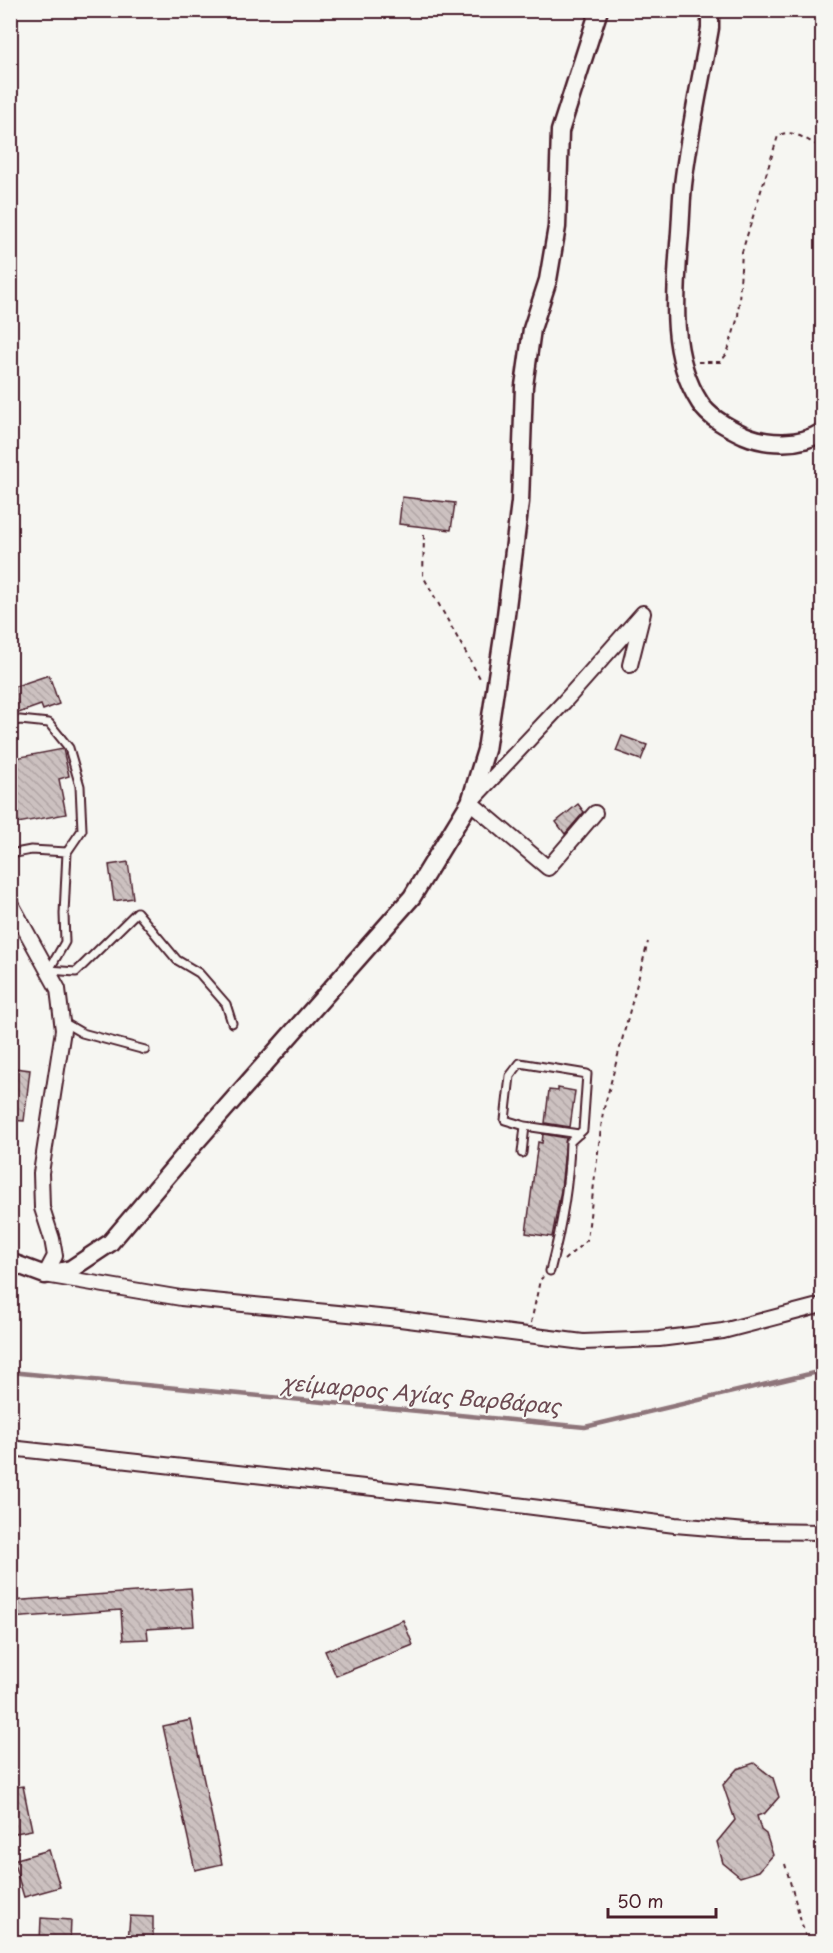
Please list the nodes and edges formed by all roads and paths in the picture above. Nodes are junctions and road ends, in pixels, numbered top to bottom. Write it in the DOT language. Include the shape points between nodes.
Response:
graph roads {
  1 [pos="599,10"];
  2 [pos="710,11"];
  3 [pos="822,148"];
  4 [pos="681,356"];
  5 [pos="822,432"];
  6 [pos="424,535"];
  7 [pos="630,665"];
  8 [pos="493,702"];
  9 [pos="10,722"];
  10 [pos="470,802"];
  11 [pos="596,813"];
  12 [pos="67,852"];
  13 [pos="10,855"];
  14 [pos="10,902"];
  15 [pos="17,928"];
  16 [pos="648,942"];
  17 [pos="49,970"];
  18 [pos="63,1022"];
  19 [pos="232,1023"];
  20 [pos="145,1050"];
  21 [pos="525,1126"];
  22 [pos="579,1134"];
  23 [pos="522,1153"];
  24 [pos="10,1262"];
  25 [pos="550,1271"];
  26 [pos="45,1275"];
  27 [pos="822,1305"];
  28 [pos="528,1335"];
  29 [pos="10,1448"];
  30 [pos="822,1532"];
  31 [pos="785,1864"];
  32 [pos="807,1942"];
  1 -- 8 [label="street" via="561,131 557,227 548,280 532,329 524,386 520,502"];
  2 -- 4 [label="street" via="684,184 677,278"];
  3 -- 4 [label="path" via="790,133 778,136 742,252 738,317 727,354 716,363"];
  4 -- 5 [label="street" via="701,406 728,428 753,439 780,443"];
  6 -- 8 [label="path" via="423,576"];
  7 -- 10 [label="street" via="643,613"];
  8 -- 10 [label="street" via="486,750"];
  9 -- 12 [label="lane" via="49,723 69,748 80,786 82,830"];
  10 -- 11 [label="street" via="548,868"];
  10 -- 26 [label="street" via="412,897 110,1244 70,1269"];
  12 -- 13 [label="lane" via="31,850"];
  12 -- 17 [label="lane" via="65,942"];
  14 -- 15 [label="street"];
  15 -- 17 [label="street"];
  16 -- 25 [label="path" via="603,1112 587,1240"];
  17 -- 18 [label="street" via="58,989"];
  17 -- 19 [label="lane" via="76,972 137,912 177,960 199,973 226,1004"];
  18 -- 20 [label="lane" via="82,1033"];
  18 -- 26 [label="street" via="41,1173 42,1208 55,1256"];
  21 -- 22 [label="lane"];
  21 -- 22 [label="lane" via="505,1120 510,1076 520,1063 587,1074 583,1130"];
  21 -- 23 [label="lane"];
  22 -- 25 [label="lane" via="570,1142 559,1239"];
  24 -- 26 [label="street"];
  25 -- 28 [label="path" via="540,1280"];
  26 -- 28 [label="street" via="181,1298"];
  27 -- 28 [label="street" via="723,1330 659,1339 583,1342"];
  29 -- 30 [label="street" via="675,1525 746,1532"];
  31 -- 32 [label="path"];
}
